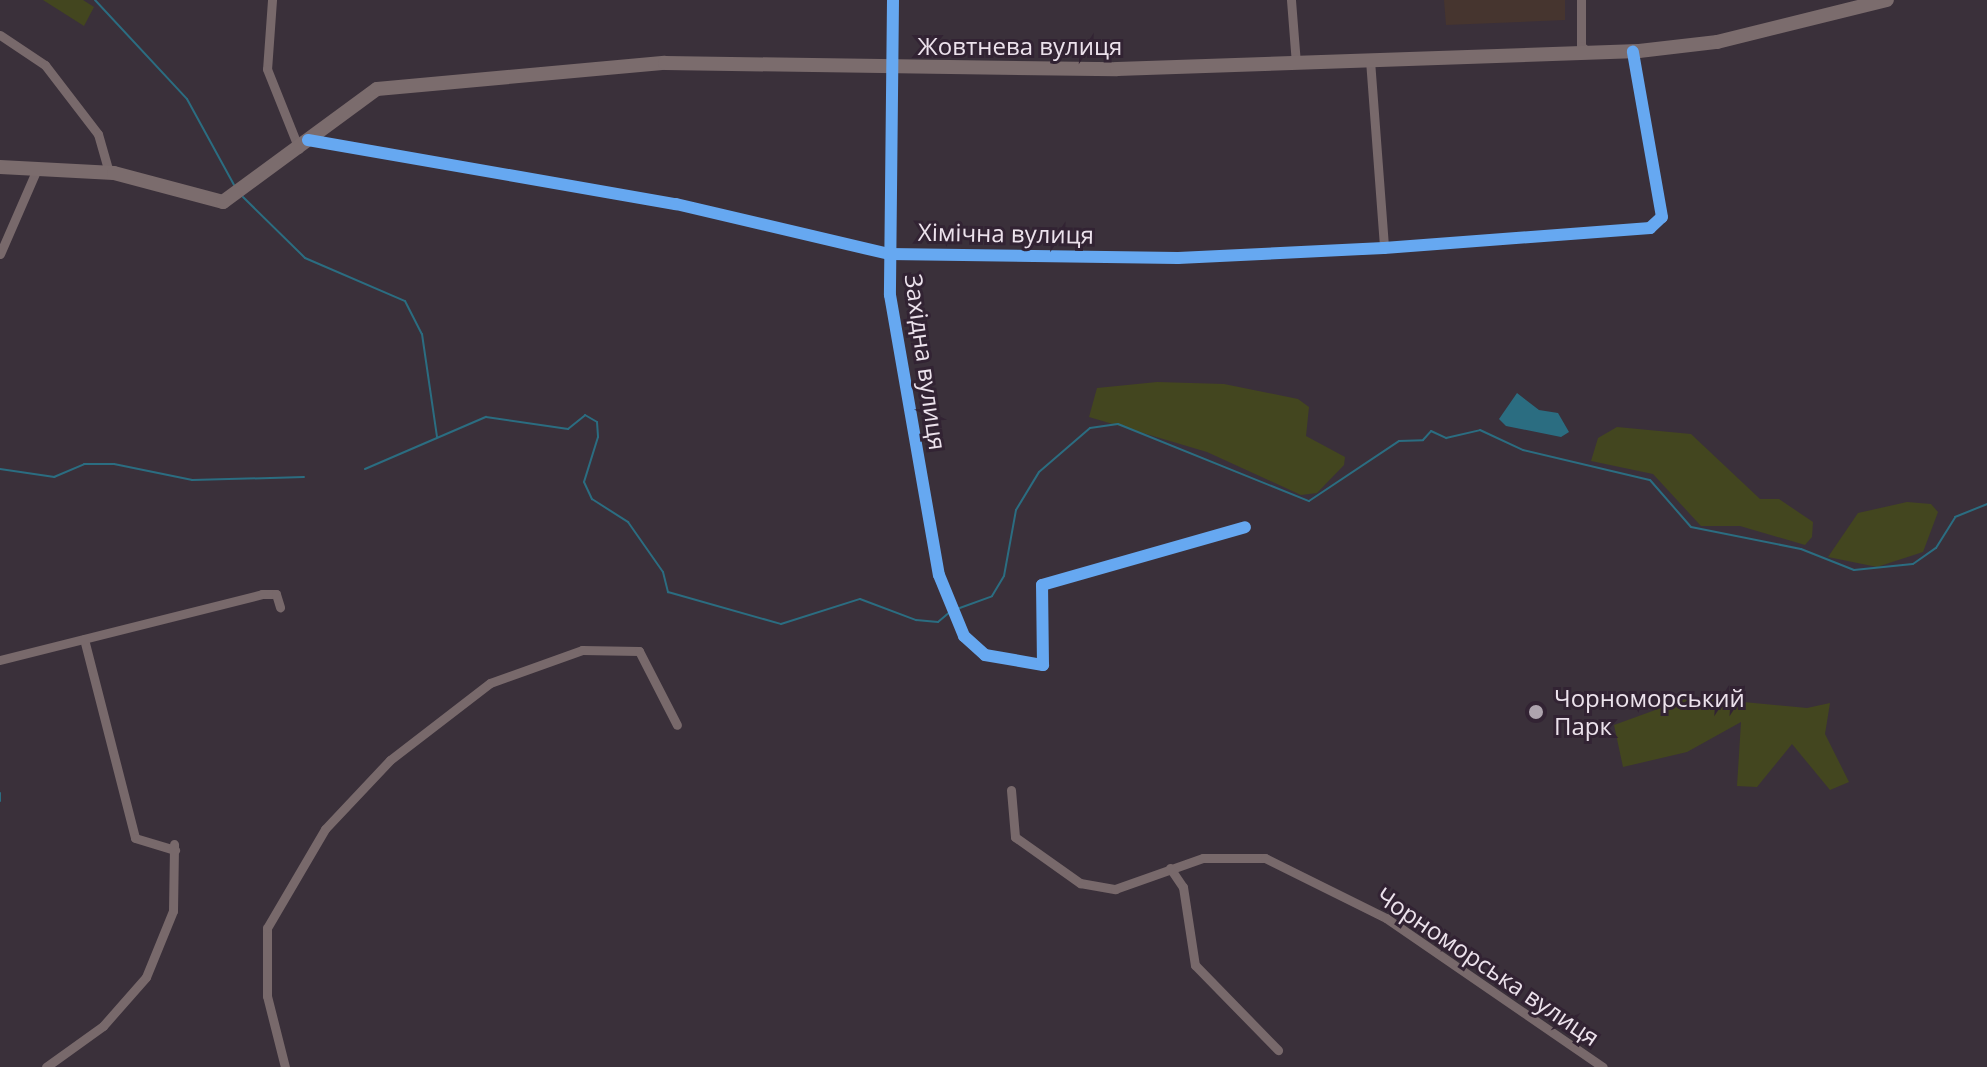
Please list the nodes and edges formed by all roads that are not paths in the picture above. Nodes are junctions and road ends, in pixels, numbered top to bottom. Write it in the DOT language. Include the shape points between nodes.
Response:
graph roads {
  1 [pos="272,0"];
  2 [pos="893,0"];
  3 [pos="1291,0"];
  4 [pos="1581,0"];
  5 [pos="1887,0"];
  6 [pos="0,35"];
  7 [pos="1633,52"];
  8 [pos="1589,53"];
  9 [pos="1370,60"];
  10 [pos="1296,63"];
  11 [pos="887,67"];
  12 [pos="303,145"];
  13 [pos="0,167"];
  14 [pos="37,169"];
  15 [pos="109,172"];
  16 [pos="1384,248"];
  17 [pos="0,254"];
  18 [pos="889,254"];
  19 [pos="1245,527"];
  20 [pos="280,607"];
  21 [pos="84,639"];
  22 [pos="0,660"];
  23 [pos="677,725"];
  24 [pos="1011,790"];
  25 [pos="1170,868"];
  26 [pos="1278,1050"];
  27 [pos="281,1065"];
  28 [pos="46,1067"];
  29 [pos="1603,1067"];
  1 -- 12 [label="street" via="267,69"];
  2 -- 11 [label="street, Західна вулиця"];
  3 -- 10 [label="street"];
  4 -- 8 [label="street" via="1581,46"];
  5 -- 7 [label="main road, Жовтнева вулиця" via="1717,42"];
  6 -- 15 [label="street" via="45,65 98,134"];
  7 -- 8 [label="main road, Жовтнева вулиця"];
  7 -- 16 [label="street, Хімічна вулиця" via="1662,217 1650,228"];
  8 -- 9 [label="main road, Жовтнева вулиця"];
  9 -- 10 [label="main road, Жовтнева вулиця"];
  9 -- 16 [label="street"];
  10 -- 11 [label="main road, Жовтнева вулиця"];
  11 -- 12 [label="main road, Жовтнева вулиця" via="665,63 377,89"];
  11 -- 18 [label="street, Західна вулиця"];
  12 -- 15 [label="main road, Жовтнева вулиця" via="242,194 208,201"];
  12 -- 18 [label="street, Хімічна вулиця" via="676,204"];
  13 -- 14 [label="main road, Жовтнева вулиця"];
  14 -- 15 [label="main road, Жовтнева вулиця"];
  14 -- 17 [label="street"];
  16 -- 18 [label="street, Хімічна вулиця" via="1178,258"];
  18 -- 19 [label="street, Західна вулиця" via="896,350 953,611 985,655 1043,665 1042,585"];
  20 -- 21 [label="street" via="271,593"];
  21 -- 22 [label="street"];
  21 -- 28 [label="street" via="135,838 175,847 173,911 146,977 103,1026"];
  23 -- 27 [label="street" via="635,650 582,650 529,664 454,705 325,829 277,907 267,928 267,996"];
  24 -- 25 [label="street, Чорноморська вулиця" via="1015,837 1080,883 1115,889"];
  25 -- 26 [label="street" via="1183,887 1195,965"];
  25 -- 29 [label="street, Чорноморська вулиця" via="1203,858 1271,861 1386,918"];
}
